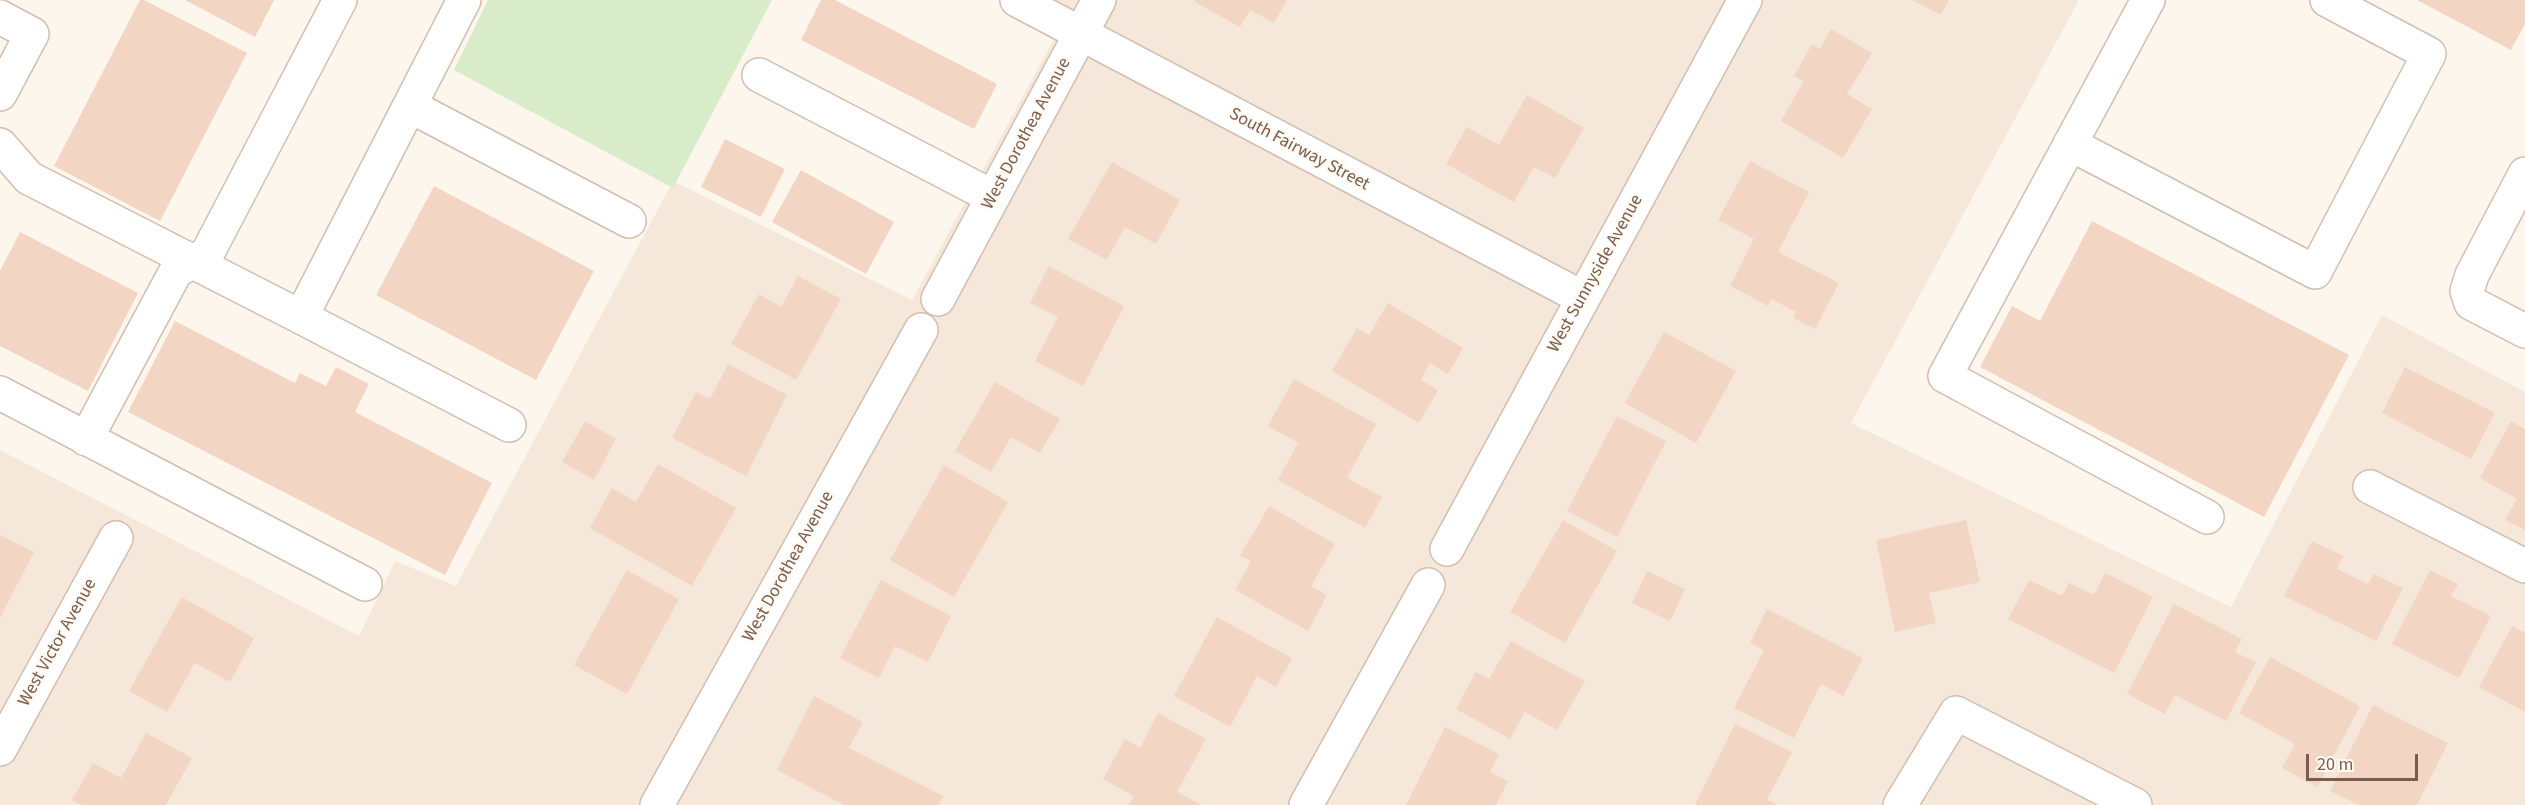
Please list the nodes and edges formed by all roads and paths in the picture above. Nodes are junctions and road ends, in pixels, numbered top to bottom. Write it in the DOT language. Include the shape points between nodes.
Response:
graph roads {
  1 [pos="340,0"];
  2 [pos="464,0"];
  3 [pos="1017,0"];
  4 [pos="1099,0"];
  5 [pos="1745,0"];
  6 [pos="2148,0"];
  7 [pos="2327,0"];
  8 [pos="0,17"];
  9 [pos="1080,35"];
  10 [pos="759,75"];
  11 [pos="0,94"];
  12 [pos="410,106"];
  13 [pos="2070,144"];
  14 [pos="0,145"];
  15 [pos="2525,174"];
  16 [pos="993,197"];
  17 [pos="629,221"];
  18 [pos="191,261"];
  19 [pos="1583,298"];
  20 [pos="938,299"];
  21 [pos="300,317"];
  22 [pos="921,330"];
  23 [pos="2525,331"];
  24 [pos="0,393"];
  25 [pos="509,425"];
  26 [pos="86,439"];
  27 [pos="2370,487"];
  28 [pos="2207,517"];
  29 [pos="116,538"];
  30 [pos="1447,549"];
  31 [pos="2525,566"];
  32 [pos="365,584"];
  33 [pos="1428,585"];
  34 [pos="0,749"];
  35 [pos="664,803"];
  36 [pos="1306,805"];
  37 [pos="1900,805"];
  38 [pos="2135,805"];
  1 -- 18 [label="street" via="207,254"];
  2 -- 12 [label="street"];
  3 -- 9 [label="street, South Fairway Street"];
  4 -- 9 [label="street, West Dorothea Avenue"];
  5 -- 19 [label="street, West Sunnyside Avenue"];
  6 -- 13 [label="street"];
  7 -- 13 [label="street" via="2429,54 2315,273"];
  8 -- 11 [label="street" via="32,34"];
  9 -- 16 [label="street, West Dorothea Avenue"];
  9 -- 19 [label="street, South Fairway Street"];
  10 -- 16 [label="street"];
  12 -- 17 [label="street"];
  12 -- 21 [label="street"];
  13 -- 28 [label="street" via="1945,376"];
  14 -- 18 [label="street" via="29,178"];
  15 -- 23 [label="street" via="2472,275 2468,291 2471,303"];
  16 -- 20 [label="street, West Dorothea Avenue"];
  18 -- 21 [label="street"];
  18 -- 26 [label="street" via="176,271"];
  19 -- 30 [label="street, West Sunnyside Avenue"];
  21 -- 25 [label="street"];
  22 -- 35 [label="street, West Dorothea Avenue"];
  24 -- 26 [label="street"];
  26 -- 32 [label="street"];
  27 -- 31 [label="street"];
  29 -- 34 [label="street, West Victor Avenue"];
  33 -- 36 [label="street"];
  37 -- 38 [label="street" via="1956,713"];
}
